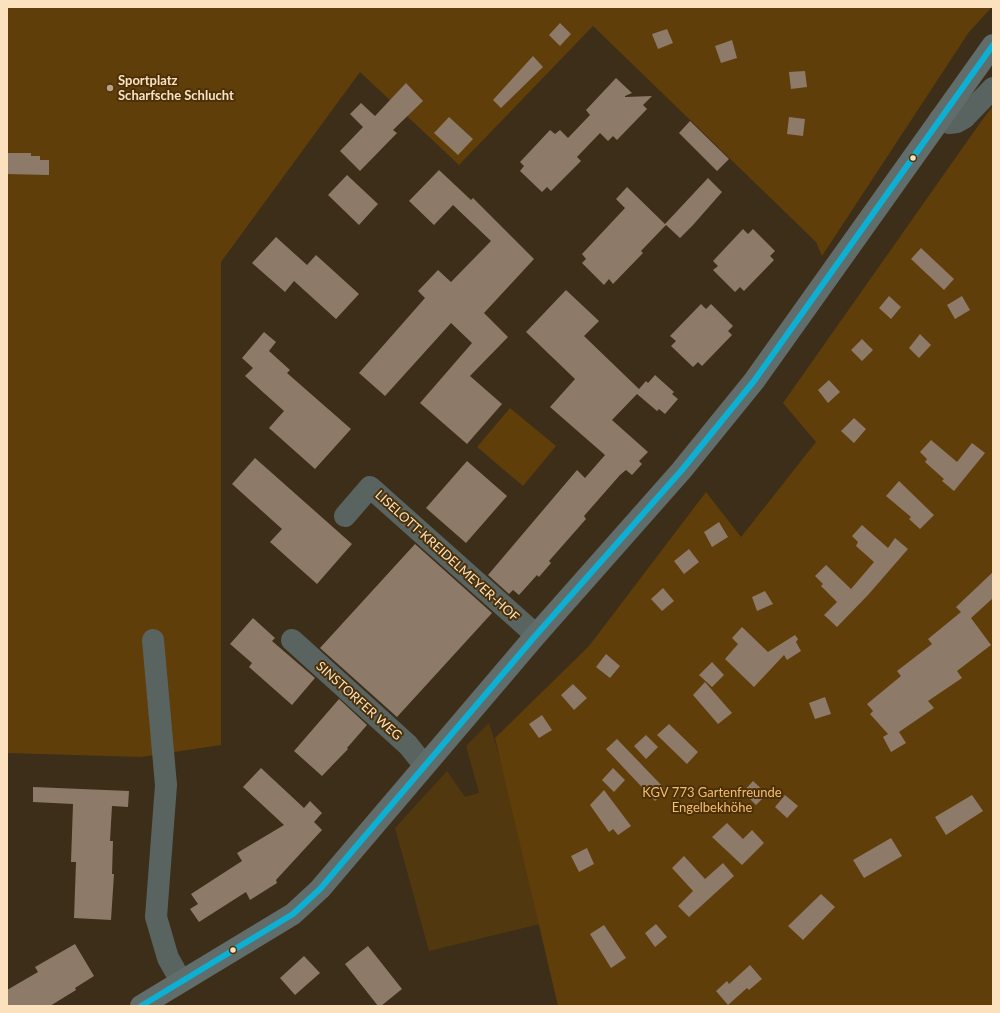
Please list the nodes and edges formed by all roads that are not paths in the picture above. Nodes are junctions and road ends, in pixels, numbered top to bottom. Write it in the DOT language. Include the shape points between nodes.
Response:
graph roads {
  1 [pos="993,45"];
  2 [pos="993,88"];
  3 [pos="940,119"];
  4 [pos="345,516"];
  5 [pos="536,635"];
  6 [pos="153,640"];
  7 [pos="292,640"];
  8 [pos="424,765"];
  9 [pos="181,981"];
  10 [pos="141,1006"];
  1 -- 3 [label="street"];
  2 -- 3 [label="street" via="964,118 948,123"];
  3 -- 5 [label="street" via="754,381 681,471"];
  4 -- 5 [label="street, LISELOTT-KREIDELMEYER-HOF" via="370,487"];
  5 -- 8 [label="street"];
  6 -- 9 [label="street" via="166,785 156,917 168,958"];
  7 -- 8 [label="street, SINSTORFER WEG" via="408,745"];
  8 -- 9 [label="street" via="320,890 293,914"];
  9 -- 10 [label="street"];
}
